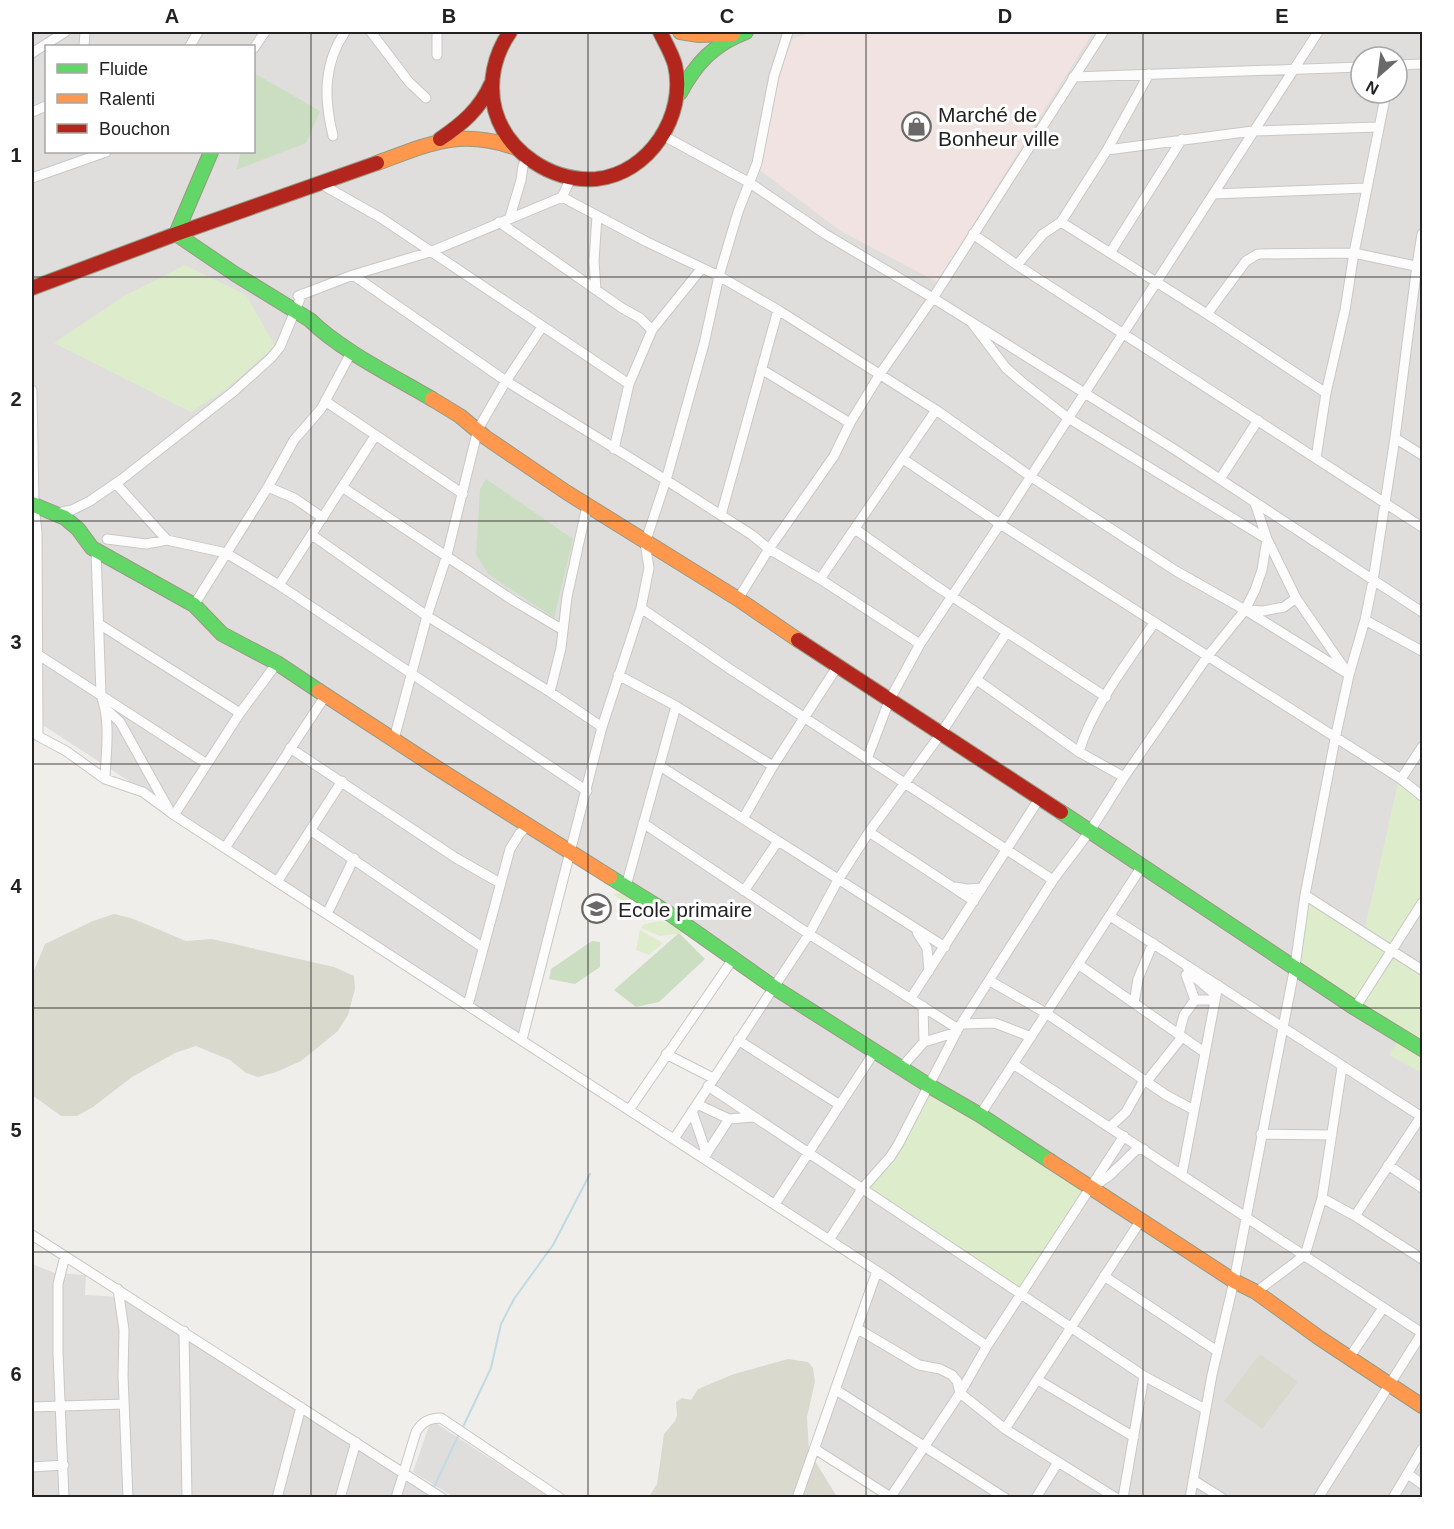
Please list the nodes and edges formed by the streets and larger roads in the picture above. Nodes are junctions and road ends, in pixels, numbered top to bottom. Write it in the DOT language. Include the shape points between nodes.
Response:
graph roads {
  1 [pos="65,32"];
  2 [pos="265,32"];
  3 [pos="345,32"];
  4 [pos="371,32"];
  5 [pos="437,32"];
  6 [pos="510,32"];
  7 [pos="660,32"];
  8 [pos="680,32"];
  9 [pos="788,32"];
  10 [pos="1102,32"];
  11 [pos="1318,32"];
  12 [pos="742,33"];
  13 [pos="255,47"];
  14 [pos="32,52"];
  15 [pos="437,56"];
  16 [pos="1349,67"];
  17 [pos="1294,69"];
  18 [pos="1149,75"];
  19 [pos="1073,77"];
  20 [pos="492,82"];
  21 [pos="678,97"];
  22 [pos="426,98"];
  23 [pos="1383,105"];
  24 [pos="1378,127"];
  25 [pos="1253,131"];
  26 [pos="333,136"];
  27 [pos="664,136"];
  28 [pos="1182,139"];
  29 [pos="435,142"];
  30 [pos="516,148"];
  31 [pos="1107,150"];
  32 [pos="103,153"];
  33 [pos="211,153"];
  34 [pos="527,158"];
  35 [pos="32,178"];
  36 [pos="571,178"];
  37 [pos="750,183"];
  38 [pos="321,184"];
  39 [pos="1366,188"];
  40 [pos="1213,194"];
  41 [pos="562,197"];
  42 [pos="597,216"];
  43 [pos="510,217"];
  44 [pos="499,222"];
  45 [pos="1061,222"];
  46 [pos="176,234"];
  47 [pos="973,234"];
  48 [pos="1422,234"];
  49 [pos="430,252"];
  50 [pos="1110,253"];
  51 [pos="1354,253"];
  52 [pos="1017,265"];
  53 [pos="1420,267"];
  54 [pos="702,268"];
  55 [pos="353,275"];
  56 [pos="719,276"];
  57 [pos="1157,283"];
  58 [pos="32,288"];
  59 [pos="596,290"];
  60 [pos="933,298"];
  61 [pos="289,307"];
  62 [pos="778,310"];
  63 [pos="1207,314"];
  64 [pos="972,323"];
  65 [pos="542,327"];
  66 [pos="652,330"];
  67 [pos="1124,333"];
  68 [pos="352,351"];
  69 [pos="760,369"];
  70 [pos="880,374"];
  71 [pos="506,381"];
  72 [pos="630,384"];
  73 [pos="32,390"];
  74 [pos="1326,393"];
  75 [pos="1084,394"];
  76 [pos="325,401"];
  77 [pos="936,410"];
  78 [pos="1068,418"];
  79 [pos="1258,420"];
  80 [pos="850,423"];
  81 [pos="478,429"];
  82 [pos="375,436"];
  83 [pos="1395,438"];
  84 [pos="614,449"];
  85 [pos="1422,455"];
  86 [pos="1316,458"];
  87 [pos="903,459"];
  88 [pos="1030,476"];
  89 [pos="1220,479"];
  90 [pos="666,480"];
  91 [pos="119,487"];
  92 [pos="268,487"];
  93 [pos="342,487"];
  94 [pos="463,494"];
  95 [pos="1384,502"];
  96 [pos="1255,503"];
  97 [pos="33,504"];
  98 [pos="587,506"];
  99 [pos="57,513"];
  100 [pos="721,515"];
  101 [pos="323,518"];
  102 [pos="1000,524"];
  103 [pos="1422,527"];
  104 [pos="855,530"];
  105 [pos="312,535"];
  106 [pos="107,539"];
  107 [pos="1267,539"];
  108 [pos="167,540"];
  109 [pos="645,543"];
  110 [pos="769,549"];
  111 [pos="96,551"];
  112 [pos="226,554"];
  113 [pos="447,555"];
  114 [pos="820,579"];
  115 [pos="1373,580"];
  116 [pos="34,583"];
  117 [pos="279,585"];
  118 [pos="953,595"];
  119 [pos="1296,598"];
  120 [pos="738,599"];
  121 [pos="194,605"];
  122 [pos="641,608"];
  123 [pos="1245,610"];
  124 [pos="1422,612"];
  125 [pos="428,616"];
  126 [pos="1365,620"];
  127 [pos="1154,623"];
  128 [pos="99,624"];
  129 [pos="563,630"];
  130 [pos="1007,632"];
  131 [pos="920,644"];
  132 [pos="1422,651"];
  133 [pos="34,652"];
  134 [pos="1207,657"];
  135 [pos="278,663"];
  136 [pos="837,667"];
  137 [pos="411,674"];
  138 [pos="618,675"];
  139 [pos="1349,675"];
  140 [pos="976,680"];
  141 [pos="550,692"];
  142 [pos="101,695"];
  143 [pos="326,695"];
  144 [pos="1106,697"];
  145 [pos="890,701"];
  146 [pos="676,706"];
  147 [pos="106,709"];
  148 [pos="240,713"];
  149 [pos="34,716"];
  150 [pos="806,717"];
  151 [pos="602,727"];
  152 [pos="35,732"];
  153 [pos="940,735"];
  154 [pos="394,739"];
  155 [pos="1335,739"];
  156 [pos="1422,747"];
  157 [pos="290,748"];
  158 [pos="1079,752"];
  159 [pos="867,759"];
  160 [pos="207,764"];
  161 [pos="660,766"];
  162 [pos="773,766"];
  163 [pos="1124,777"];
  164 [pos="105,779"];
  165 [pos="1401,779"];
  166 [pos="342,781"];
  167 [pos="904,783"];
  168 [pos="587,791"];
  169 [pos="1422,796"];
  170 [pos="1039,799"];
  171 [pos="173,814"];
  172 [pos="743,819"];
  173 [pos="643,823"];
  174 [pos="529,825"];
  175 [pos="310,830"];
  176 [pos="1090,831"];
  177 [pos="869,832"];
  178 [pos="778,841"];
  179 [pos="225,848"];
  180 [pos="1007,849"];
  181 [pos="570,851"];
  182 [pos="354,858"];
  183 [pos="1142,866"];
  184 [pos="838,880"];
  185 [pos="1053,880"];
  186 [pos="277,882"];
  187 [pos="500,883"];
  188 [pos="626,885"];
  189 [pos="951,886"];
  190 [pos="982,888"];
  191 [pos="744,891"];
  192 [pos="1305,895"];
  193 [pos="974,901"];
  194 [pos="1422,903"];
  195 [pos="327,914"];
  196 [pos="1110,916"];
  197 [pos="912,926"];
  198 [pos="809,934"];
  199 [pos="1153,943"];
  200 [pos="482,947"];
  201 [pos="945,947"];
  202 [pos="1393,951"];
  203 [pos="733,959"];
  204 [pos="1078,964"];
  205 [pos="1294,966"];
  206 [pos="1188,969"];
  207 [pos="1422,970"];
  208 [pos="929,971"];
  209 [pos="990,981"];
  210 [pos="775,988"];
  211 [pos="1217,993"];
  212 [pos="911,998"];
  213 [pos="1195,1000"];
  214 [pos="1134,1003"];
  215 [pos="468,1005"];
  216 [pos="923,1006"];
  217 [pos="1355,1008"];
  218 [pos="1046,1013"];
  219 [pos="1282,1027"];
  220 [pos="959,1028"];
  221 [pos="1180,1036"];
  222 [pos="1031,1037"];
  223 [pos="522,1040"];
  224 [pos="738,1040"];
  225 [pos="924,1042"];
  226 [pos="1422,1049"];
  227 [pos="875,1051"];
  228 [pos="1204,1052"];
  229 [pos="666,1054"];
  230 [pos="1013,1064"];
  231 [pos="1342,1067"];
  232 [pos="901,1068"];
  233 [pos="1145,1081"];
  234 [pos="711,1082"];
  235 [pos="928,1085"];
  236 [pos="840,1106"];
  237 [pos="694,1107"];
  238 [pos="629,1110"];
  239 [pos="1194,1110"];
  240 [pos="980,1115"];
  241 [pos="1422,1116"];
  242 [pos="753,1117"];
  243 [pos="729,1119"];
  244 [pos="1110,1127"];
  245 [pos="1261,1134"];
  246 [pos="1332,1135"];
  247 [pos="1124,1136"];
  248 [pos="674,1139"];
  249 [pos="1144,1149"];
  250 [pos="808,1154"];
  251 [pos="703,1158"];
  252 [pos="1388,1165"];
  253 [pos="1182,1174"];
  254 [pos="1091,1188"];
  255 [pos="1422,1188"];
  256 [pos="862,1189"];
  257 [pos="1322,1198"];
  258 [pos="775,1204"];
  259 [pos="1246,1215"];
  260 [pos="1355,1216"];
  261 [pos="1141,1220"];
  262 [pos="32,1235"];
  263 [pos="830,1240"];
  264 [pos="1305,1255"];
  265 [pos="65,1256"];
  266 [pos="1422,1259"];
  267 [pos="877,1271"];
  268 [pos="1104,1276"];
  269 [pos="1234,1281"];
  270 [pos="118,1289"];
  271 [pos="1256,1292"];
  272 [pos="1022,1295"];
  273 [pos="1383,1308"];
  274 [pos="1072,1328"];
  275 [pos="858,1329"];
  276 [pos="184,1331"];
  277 [pos="1422,1333"];
  278 [pos="987,1346"];
  279 [pos="1216,1351"];
  280 [pos="1349,1358"];
  281 [pos="1144,1376"];
  282 [pos="1038,1380"];
  283 [pos="1391,1384"];
  284 [pos="836,1390"];
  285 [pos="960,1392"];
  286 [pos="124,1404"];
  287 [pos="1422,1406"];
  288 [pos="32,1407"];
  289 [pos="62,1407"];
  290 [pos="301,1407"];
  291 [pos="1205,1409"];
  292 [pos="1005,1429"];
  293 [pos="1134,1437"];
  294 [pos="356,1442"];
  295 [pos="923,1446"];
  296 [pos="815,1449"];
  297 [pos="1422,1449"];
  298 [pos="1058,1462"];
  299 [pos="63,1465"];
  300 [pos="32,1467"];
  301 [pos="402,1472"];
  302 [pos="1407,1474"];
  303 [pos="1193,1480"];
  304 [pos="1422,1484"];
  305 [pos="64,1497"];
  306 [pos="128,1497"];
  307 [pos="187,1497"];
  308 [pos="277,1497"];
  309 [pos="340,1497"];
  310 [pos="396,1497"];
  311 [pos="442,1497"];
  312 [pos="560,1497"];
  313 [pos="797,1497"];
  314 [pos="891,1497"];
  315 [pos="1005,1497"];
  316 [pos="1036,1497"];
  317 [pos="1116,1497"];
  318 [pos="1123,1497"];
  319 [pos="1190,1497"];
  320 [pos="1222,1497"];
  321 [pos="1318,1497"];
  322 [pos="1393,1497"];
  1 -- 14 [label="street"];
  2 -- 13 [label="street"];
  3 -- 26 [label="street" via="335,45 328,76 326,103"];
  4 -- 22 [label="street"];
  5 -- 15 [label="street"];
  6 -- 20 [label="street" via="499,50"];
  7 -- 21 [label="street" via="672,53"];
  8 -- 12 [label="street"];
  9 -- 37 [label="street"];
  10 -- 19 [label="street"];
  11 -- 17 [label="street"];
  12 -- 21 [label="street" via="717,45 696,64"];
  16 -- 17 [label="street"];
  17 -- 18 [label="street"];
  17 -- 25 [label="street"];
  18 -- 19 [label="street"];
  18 -- 31 [label="street"];
  19 -- 47 [label="street"];
  20 -- 29 [label="street" via="476,113"];
  20 -- 30 [label="street" via="496,112"];
  21 -- 27 [label="street"];
  23 -- 24 [label="street"];
  24 -- 25 [label="street"];
  24 -- 39 [label="street"];
  25 -- 28 [label="street"];
  25 -- 40 [label="street"];
  27 -- 36 [label="street" via="651,153 615,174"];
  27 -- 37 [label="street"];
  28 -- 31 [label="street"];
  28 -- 50 [label="street"];
  29 -- 30 [label="street" via="481,137"];
  29 -- 38 [label="street"];
  30 -- 34 [label="street"];
  31 -- 45 [label="street"];
  32 -- 35 [label="street"];
  33 -- 46 [label="street"];
  34 -- 36 [label="street"];
  34 -- 43 [label="street"];
  36 -- 41 [label="street"];
  37 -- 56 [label="street"];
  37 -- 60 [label="street" via="825,234"];
  38 -- 46 [label="street"];
  38 -- 49 [label="street"];
  39 -- 40 [label="street"];
  39 -- 51 [label="street"];
  40 -- 57 [label="street"];
  41 -- 42 [label="street"];
  41 -- 43 [label="street"];
  42 -- 54 [label="street"];
  42 -- 59 [label="street"];
  43 -- 44 [label="street"];
  44 -- 49 [label="street"];
  44 -- 59 [label="street"];
  45 -- 50 [label="street"];
  45 -- 52 [label="street" via="1043,234"];
  46 -- 58 [label="street"];
  46 -- 61 [label="street"];
  47 -- 52 [label="street"];
  47 -- 60 [label="street"];
  48 -- 53 [label="street"];
  49 -- 55 [label="street"];
  49 -- 65 [label="street"];
  50 -- 57 [label="street"];
  51 -- 53 [label="street"];
  51 -- 63 [label="street" via="1258,254 1246,261"];
  51 -- 74 [label="street"];
  52 -- 67 [label="street"];
  53 -- 83 [label="street"];
  54 -- 56 [label="street"];
  54 -- 66 [label="street"];
  55 -- 61 [label="street" via="302,294"];
  55 -- 71 [label="street"];
  56 -- 62 [label="street"];
  56 -- 90 [label="street"];
  57 -- 63 [label="street"];
  57 -- 67 [label="street"];
  59 -- 66 [label="street"];
  60 -- 64 [label="street"];
  60 -- 70 [label="street"];
  61 -- 68 [label="street"];
  61 -- 99 [label="street" via="280,348 233,392 106,490 72,510"];
  62 -- 69 [label="street"];
  62 -- 70 [label="street"];
  63 -- 74 [label="street"];
  64 -- 75 [label="street"];
  64 -- 78 [label="street" via="1006,368"];
  65 -- 71 [label="street"];
  65 -- 72 [label="street"];
  66 -- 72 [label="street"];
  67 -- 75 [label="street"];
  67 -- 79 [label="street"];
  68 -- 76 [label="street"];
  68 -- 81 [label="street"];
  69 -- 80 [label="street"];
  69 -- 100 [label="street"];
  70 -- 77 [label="street"];
  70 -- 80 [label="street"];
  71 -- 81 [label="street"];
  71 -- 84 [label="street"];
  72 -- 84 [label="street"];
  73 -- 97 [label="street"];
  74 -- 86 [label="street"];
  75 -- 78 [label="street"];
  75 -- 89 [label="street"];
  76 -- 82 [label="street"];
  76 -- 92 [label="street" via="294,440"];
  77 -- 87 [label="street"];
  77 -- 88 [label="street"];
  78 -- 88 [label="street"];
  78 -- 107 [label="street"];
  79 -- 86 [label="street"];
  79 -- 89 [label="street"];
  80 -- 110 [label="street" via="834,456"];
  81 -- 94 [label="street"];
  81 -- 98 [label="street"];
  82 -- 93 [label="street"];
  82 -- 94 [label="street"];
  83 -- 85 [label="street"];
  83 -- 95 [label="street"];
  84 -- 90 [label="street"];
  86 -- 95 [label="street"];
  87 -- 102 [label="street"];
  87 -- 104 [label="street"];
  88 -- 102 [label="street"];
  88 -- 123 [label="street" via="1183,575"];
  89 -- 96 [label="street"];
  90 -- 100 [label="street"];
  90 -- 109 [label="street"];
  91 -- 108 [label="street"];
  92 -- 101 [label="street" via="294,498"];
  92 -- 112 [label="street"];
  93 -- 101 [label="street"];
  93 -- 113 [label="street"];
  94 -- 113 [label="street"];
  95 -- 103 [label="street"];
  95 -- 115 [label="street"];
  96 -- 107 [label="street"];
  96 -- 115 [label="street"];
  97 -- 99 [label="street"];
  97 -- 116 [label="street" via="37,532"];
  98 -- 109 [label="street"];
  98 -- 129 [label="street"];
  99 -- 111 [label="street" via="78,529"];
  100 -- 110 [label="street"];
  101 -- 105 [label="street"];
  102 -- 118 [label="street"];
  102 -- 127 [label="street"];
  104 -- 114 [label="street"];
  104 -- 118 [label="street"];
  105 -- 117 [label="street"];
  105 -- 125 [label="street"];
  106 -- 108 [label="street" via="146,544"];
  107 -- 119 [label="street"];
  107 -- 123 [label="street" via="1262,570"];
  108 -- 112 [label="street"];
  109 -- 120 [label="street"];
  109 -- 122 [label="street" via="649,568"];
  110 -- 114 [label="street"];
  110 -- 120 [label="street"];
  111 -- 121 [label="street"];
  111 -- 128 [label="street"];
  112 -- 117 [label="street"];
  112 -- 121 [label="street"];
  113 -- 125 [label="street"];
  113 -- 129 [label="street"];
  114 -- 131 [label="street"];
  115 -- 124 [label="street"];
  115 -- 126 [label="street"];
  116 -- 133 [label="street"];
  117 -- 137 [label="street"];
  118 -- 130 [label="street"];
  118 -- 131 [label="street"];
  119 -- 123 [label="street" via="1284,607"];
  119 -- 139 [label="street"];
  120 -- 136 [label="street"];
  121 -- 135 [label="street" via="222,634"];
  122 -- 138 [label="street"];
  122 -- 150 [label="street"];
  123 -- 134 [label="street"];
  123 -- 139 [label="street"];
  125 -- 137 [label="street"];
  125 -- 141 [label="street"];
  126 -- 132 [label="street"];
  126 -- 139 [label="street"];
  127 -- 134 [label="street"];
  127 -- 144 [label="street"];
  128 -- 142 [label="street"];
  128 -- 148 [label="street"];
  129 -- 141 [label="street"];
  130 -- 140 [label="street"];
  130 -- 144 [label="street"];
  131 -- 145 [label="street"];
  133 -- 142 [label="street"];
  133 -- 149 [label="street"];
  134 -- 155 [label="street"];
  134 -- 163 [label="street"];
  135 -- 143 [label="street"];
  135 -- 148 [label="street"];
  136 -- 145 [label="street"];
  136 -- 150 [label="street"];
  137 -- 154 [label="street"];
  137 -- 168 [label="street"];
  138 -- 146 [label="street"];
  138 -- 151 [label="street"];
  139 -- 155 [label="street"];
  140 -- 153 [label="street"];
  140 -- 158 [label="street"];
  141 -- 151 [label="street"];
  142 -- 147 [label="street"];
  142 -- 160 [label="street"];
  143 -- 154 [label="street"];
  143 -- 157 [label="street"];
  144 -- 158 [label="street"];
  145 -- 153 [label="street"];
  145 -- 159 [label="street"];
  146 -- 161 [label="street"];
  146 -- 162 [label="street"];
  147 -- 164 [label="street"];
  147 -- 171 [label="street" via="120,722"];
  148 -- 160 [label="street"];
  149 -- 152 [label="street"];
  150 -- 159 [label="street"];
  150 -- 162 [label="street"];
  151 -- 168 [label="street"];
  152 -- 164 [label="street"];
  153 -- 167 [label="street"];
  153 -- 170 [label="street"];
  154 -- 174 [label="street"];
  155 -- 165 [label="street"];
  155 -- 192 [label="street"];
  156 -- 165 [label="street"];
  157 -- 166 [label="street"];
  157 -- 179 [label="street"];
  158 -- 163 [label="street"];
  159 -- 167 [label="street"];
  160 -- 171 [label="street"];
  161 -- 172 [label="street"];
  161 -- 173 [label="street"];
  162 -- 172 [label="street"];
  163 -- 176 [label="street"];
  164 -- 171 [label="street" via="143,792"];
  165 -- 169 [label="street"];
  166 -- 175 [label="street"];
  166 -- 187 [label="street"];
  167 -- 177 [label="street"];
  167 -- 180 [label="street"];
  168 -- 181 [label="street"];
  170 -- 176 [label="street"];
  170 -- 180 [label="street"];
  171 -- 179 [label="street"];
  172 -- 178 [label="street"];
  173 -- 188 [label="street"];
  173 -- 191 [label="street"];
  174 -- 181 [label="street"];
  174 -- 187 [label="street" via="510,849"];
  175 -- 182 [label="street"];
  175 -- 186 [label="street"];
  176 -- 183 [label="street"];
  176 -- 185 [label="street"];
  177 -- 184 [label="street"];
  177 -- 189 [label="street"];
  178 -- 184 [label="street"];
  178 -- 191 [label="street"];
  179 -- 186 [label="street"];
  180 -- 185 [label="street"];
  180 -- 190 [label="street"];
  181 -- 188 [label="street"];
  181 -- 223 [label="street"];
  182 -- 195 [label="street"];
  182 -- 200 [label="street"];
  183 -- 196 [label="street"];
  183 -- 205 [label="street"];
  184 -- 197 [label="street"];
  184 -- 198 [label="street"];
  185 -- 209 [label="street"];
  186 -- 195 [label="street"];
  187 -- 200 [label="street"];
  188 -- 203 [label="street"];
  189 -- 190 [label="street"];
  189 -- 193 [label="street"];
  190 -- 193 [label="street"];
  191 -- 198 [label="street"];
  192 -- 202 [label="street"];
  192 -- 205 [label="street"];
  193 -- 201 [label="street"];
  194 -- 202 [label="street"];
  195 -- 215 [label="street"];
  196 -- 199 [label="street"];
  196 -- 204 [label="street"];
  197 -- 201 [label="street"];
  197 -- 208 [label="street" via="927,948"];
  198 -- 210 [label="street"];
  198 -- 212 [label="street"];
  199 -- 206 [label="street"];
  199 -- 214 [label="street" via="1138,979"];
  200 -- 215 [label="street"];
  201 -- 208 [label="street"];
  202 -- 207 [label="street"];
  202 -- 217 [label="street"];
  203 -- 210 [label="street"];
  203 -- 229 [label="street"];
  204 -- 214 [label="street"];
  204 -- 218 [label="street"];
  205 -- 217 [label="street"];
  205 -- 219 [label="street"];
  206 -- 211 [label="street"];
  206 -- 213 [label="street" via="1186,975"];
  208 -- 212 [label="street"];
  209 -- 218 [label="street"];
  209 -- 220 [label="street"];
  210 -- 224 [label="street"];
  210 -- 227 [label="street"];
  211 -- 213 [label="street"];
  211 -- 219 [label="street"];
  211 -- 228 [label="street"];
  212 -- 216 [label="street"];
  213 -- 221 [label="street" via="1184,1016"];
  214 -- 221 [label="street"];
  215 -- 223 [label="street"];
  216 -- 220 [label="street"];
  216 -- 225 [label="street"];
  217 -- 226 [label="street"];
  218 -- 222 [label="street"];
  218 -- 233 [label="street"];
  219 -- 231 [label="street"];
  219 -- 245 [label="street"];
  220 -- 222 [label="street" via="995,1023"];
  220 -- 225 [label="street"];
  220 -- 235 [label="street"];
  221 -- 228 [label="street"];
  221 -- 233 [label="street"];
  222 -- 230 [label="street"];
  223 -- 238 [label="street"];
  224 -- 234 [label="street"];
  224 -- 236 [label="street"];
  225 -- 232 [label="street"];
  227 -- 232 [label="street"];
  227 -- 236 [label="street"];
  228 -- 239 [label="street"];
  229 -- 234 [label="street"];
  229 -- 238 [label="street"];
  230 -- 240 [label="street"];
  230 -- 244 [label="street"];
  231 -- 241 [label="street"];
  231 -- 246 [label="street"];
  232 -- 235 [label="street"];
  233 -- 239 [label="street"];
  233 -- 244 [label="street" via="1126,1112"];
  234 -- 237 [label="street"];
  234 -- 242 [label="street"];
  235 -- 240 [label="street"];
  235 -- 256 [label="street" via="891,1156"];
  236 -- 250 [label="street"];
  237 -- 243 [label="street"];
  237 -- 248 [label="street"];
  237 -- 251 [label="street" via="705,1149"];
  238 -- 248 [label="street"];
  239 -- 253 [label="street"];
  240 -- 254 [label="street"];
  241 -- 252 [label="street"];
  242 -- 243 [label="street"];
  242 -- 250 [label="street"];
  243 -- 251 [label="street"];
  244 -- 247 [label="street"];
  245 -- 246 [label="street"];
  245 -- 259 [label="street"];
  246 -- 257 [label="street"];
  247 -- 249 [label="street"];
  247 -- 254 [label="street"];
  248 -- 251 [label="street"];
  249 -- 253 [label="street"];
  249 -- 254 [label="street" via="1136,1150"];
  250 -- 256 [label="street"];
  250 -- 258 [label="street"];
  251 -- 258 [label="street"];
  252 -- 255 [label="street"];
  252 -- 260 [label="street"];
  253 -- 259 [label="street"];
  254 -- 261 [label="street"];
  254 -- 272 [label="street"];
  256 -- 263 [label="street"];
  256 -- 272 [label="street"];
  257 -- 260 [label="street"];
  257 -- 264 [label="street"];
  258 -- 263 [label="street"];
  259 -- 264 [label="street"];
  259 -- 269 [label="street"];
  260 -- 266 [label="street"];
  261 -- 268 [label="street"];
  261 -- 269 [label="street"];
  262 -- 265 [label="street"];
  263 -- 267 [label="street"];
  264 -- 271 [label="street"];
  264 -- 273 [label="street"];
  265 -- 270 [label="street"];
  265 -- 289 [label="street" via="58,1284"];
  267 -- 275 [label="street"];
  267 -- 278 [label="street"];
  268 -- 274 [label="street"];
  268 -- 279 [label="street"];
  269 -- 271 [label="street"];
  269 -- 279 [label="street"];
  270 -- 276 [label="street"];
  270 -- 286 [label="street" via="123,1318"];
  271 -- 280 [label="street"];
  272 -- 274 [label="street"];
  272 -- 278 [label="street"];
  273 -- 277 [label="street"];
  273 -- 280 [label="street"];
  274 -- 281 [label="street"];
  274 -- 282 [label="street"];
  275 -- 284 [label="street"];
  275 -- 285 [label="street" via="919,1365 952,1375"];
  276 -- 290 [label="street"];
  276 -- 307 [label="street"];
  277 -- 283 [label="street"];
  278 -- 285 [label="street"];
  279 -- 291 [label="street"];
  280 -- 283 [label="street"];
  281 -- 291 [label="street"];
  281 -- 293 [label="street"];
  282 -- 292 [label="street"];
  282 -- 293 [label="street"];
  283 -- 287 [label="street"];
  283 -- 321 [label="street"];
  284 -- 295 [label="street"];
  284 -- 296 [label="street"];
  285 -- 292 [label="street"];
  285 -- 295 [label="street"];
  286 -- 289 [label="street"];
  286 -- 306 [label="street"];
  288 -- 289 [label="street"];
  289 -- 299 [label="street"];
  290 -- 294 [label="street"];
  290 -- 308 [label="street"];
  291 -- 303 [label="street"];
  292 -- 298 [label="street"];
  293 -- 318 [label="street"];
  294 -- 301 [label="street"];
  294 -- 309 [label="street"];
  295 -- 314 [label="street"];
  295 -- 315 [label="street"];
  296 -- 313 [label="street"];
  296 -- 314 [label="street"];
  297 -- 302 [label="street"];
  298 -- 316 [label="street"];
  298 -- 317 [label="street"];
  299 -- 300 [label="street"];
  299 -- 305 [label="street"];
  301 -- 310 [label="street"];
  301 -- 311 [label="street"];
  301 -- 312 [label="street" via="420,1425 441,1418"];
  302 -- 304 [label="street"];
  302 -- 322 [label="street"];
  303 -- 319 [label="street"];
  303 -- 320 [label="street"];
}
